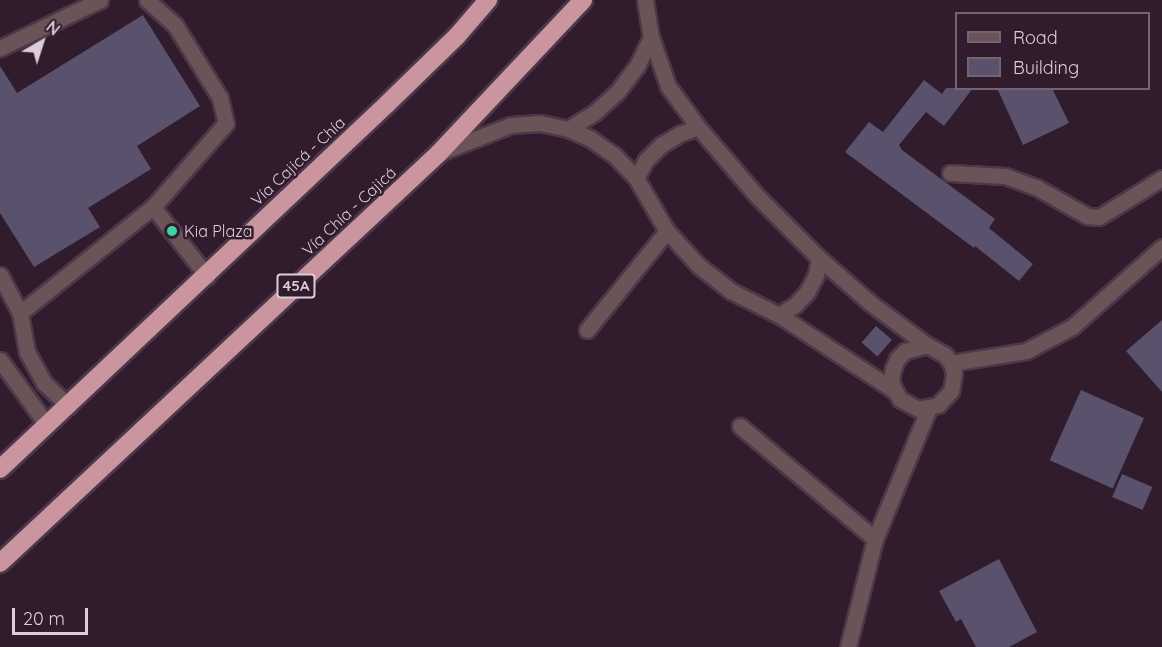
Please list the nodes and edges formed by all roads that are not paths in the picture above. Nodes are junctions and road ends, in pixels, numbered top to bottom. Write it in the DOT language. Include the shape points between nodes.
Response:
graph roads {
  1 [pos="100,0"];
  2 [pos="147,0"];
  3 [pos="488,0"];
  4 [pos="583,0"];
  5 [pos="645,0"];
  6 [pos="651,38"];
  7 [pos="0,48"];
  8 [pos="698,127"];
  9 [pos="568,129"];
  10 [pos="439,153"];
  11 [pos="950,173"];
  12 [pos="636,178"];
  13 [pos="1162,178"];
  14 [pos="153,207"];
  15 [pos="667,231"];
  16 [pos="1162,247"];
  17 [pos="819,258"];
  18 [pos="0,275"];
  19 [pos="207,276"];
  20 [pos="20,313"];
  21 [pos="779,315"];
  22 [pos="586,330"];
  23 [pos="927,345"];
  24 [pos="0,360"];
  25 [pos="951,363"];
  26 [pos="895,391"];
  27 [pos="69,406"];
  28 [pos="929,408"];
  29 [pos="47,425"];
  30 [pos="740,426"];
  31 [pos="0,469"];
  32 [pos="875,539"];
  33 [pos="0,563"];
  34 [pos="852,646"];
  1 -- 7 [label="street"];
  2 -- 14 [label="street" via="175,25 219,98 225,123"];
  3 -- 19 [label="highway, Vía Cajicá - Chía" via="457,36"];
  4 -- 10 [label="highway, Vía Chía - Cajicá / 45A"];
  5 -- 6 [label="street"];
  6 -- 8 [label="street" via="668,87"];
  6 -- 9 [label="street" via="618,91"];
  8 -- 12 [label="street" via="661,145"];
  8 -- 17 [label="street" via="756,195"];
  9 -- 10 [label="street" via="540,123 511,125"];
  9 -- 12 [label="street" via="591,139"];
  10 -- 33 [label="highway, Vía Chía - Cajicá / 45A"];
  11 -- 13 [label="street" via="1005,176 1036,187 1086,216 1099,217"];
  12 -- 15 [label="street"];
  14 -- 19 [label="street"];
  14 -- 20 [label="street"];
  15 -- 21 [label="street" via="699,266 731,291"];
  15 -- 22 [label="street"];
  16 -- 25 [label="street" via="1072,327 1026,351"];
  17 -- 21 [label="street" via="807,292"];
  17 -- 23 [label="street"];
  18 -- 20 [label="street"];
  19 -- 27 [label="highway, Vía Cajicá - Chía"];
  20 -- 27 [label="street" via="27,352 44,383"];
  21 -- 26 [label="street"];
  23 -- 25 [label="street"];
  23 -- 26 [label="street" via="905,351 897,359 891,380"];
  24 -- 29 [label="street"];
  25 -- 28 [label="street" via="951,391 946,399"];
  26 -- 28 [label="street" via="909,405"];
  27 -- 29 [label="highway, Vía Cajicá - Chía"];
  28 -- 32 [label="street"];
  29 -- 31 [label="highway, Vía Cajicá - Chía"];
  30 -- 32 [label="street"];
  32 -- 34 [label="street"];
}
